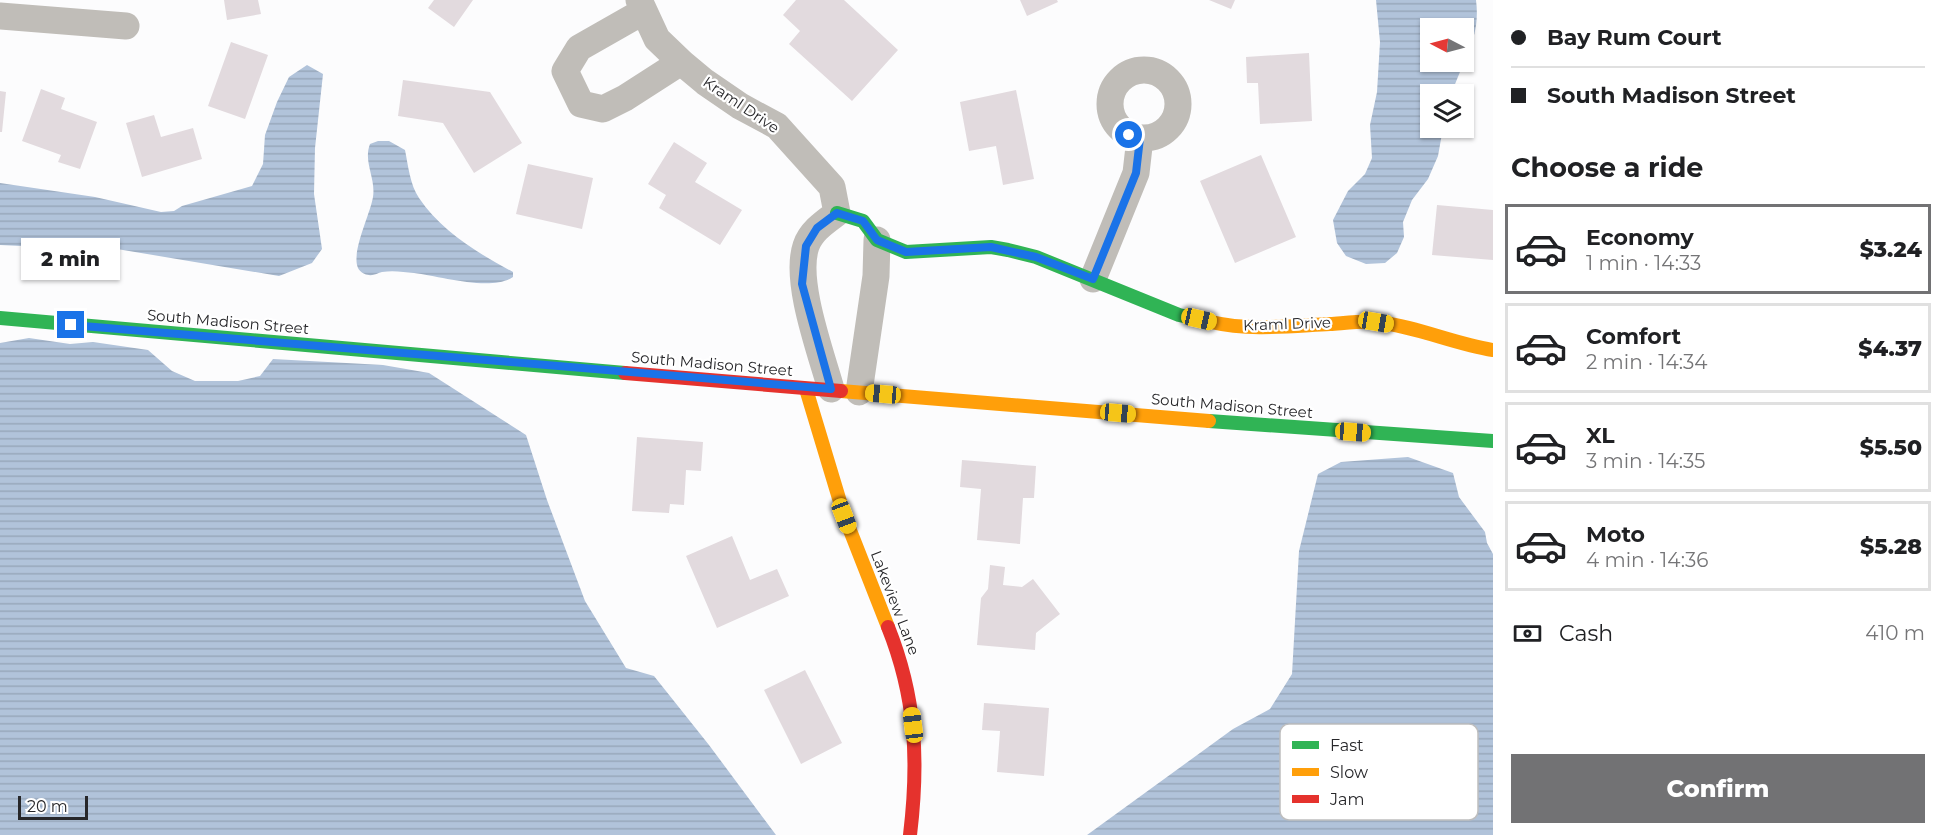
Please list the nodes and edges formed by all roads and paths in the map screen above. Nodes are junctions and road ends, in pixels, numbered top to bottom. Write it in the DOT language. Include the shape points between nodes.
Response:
graph roads {
  1 [pos="642,6"];
  2 [pos="0,16"];
  3 [pos="126,26"];
  4 [pos="681,62"];
  5 [pos="1140,138"];
  6 [pos="837,213"];
  7 [pos="877,240"];
  8 [pos="1093,279"];
  9 [pos="0,318"];
  10 [pos="1493,350"];
  11 [pos="819,389"];
  12 [pos="859,392"];
  13 [pos="1493,441"];
  14 [pos="910,835"];
  1 -- 4 [label="street, Kraml Drive" via="657,39"];
  1 -- 4 [label="street" via="579,48 565,71 581,104 603,109"];
  2 -- 3 [label="street"];
  4 -- 6 [label="street, Kraml Drive" via="740,106 777,126 832,187"];
  5 -- 8 [label="street" via="1136,173"];
  6 -- 7 [label="street, Kraml Drive" via="863,221"];
  6 -- 11 [label="street" via="817,228 806,246 802,284"];
  7 -- 8 [label="street, Kraml Drive" via="906,252 991,247 1008,250"];
  7 -- 12 [label="street" via="876,276"];
  8 -- 10 [label="street, Kraml Drive" via="1171,312 1224,325 1268,328 1376,322"];
  9 -- 11 [label="street, South Madison Street"];
  11 -- 12 [label="street, South Madison Street"];
  11 -- 14 [label="street, Lakeview Lane" via="844,516 895,646 911,702 916,770"];
  12 -- 13 [label="street, South Madison Street"];
}
